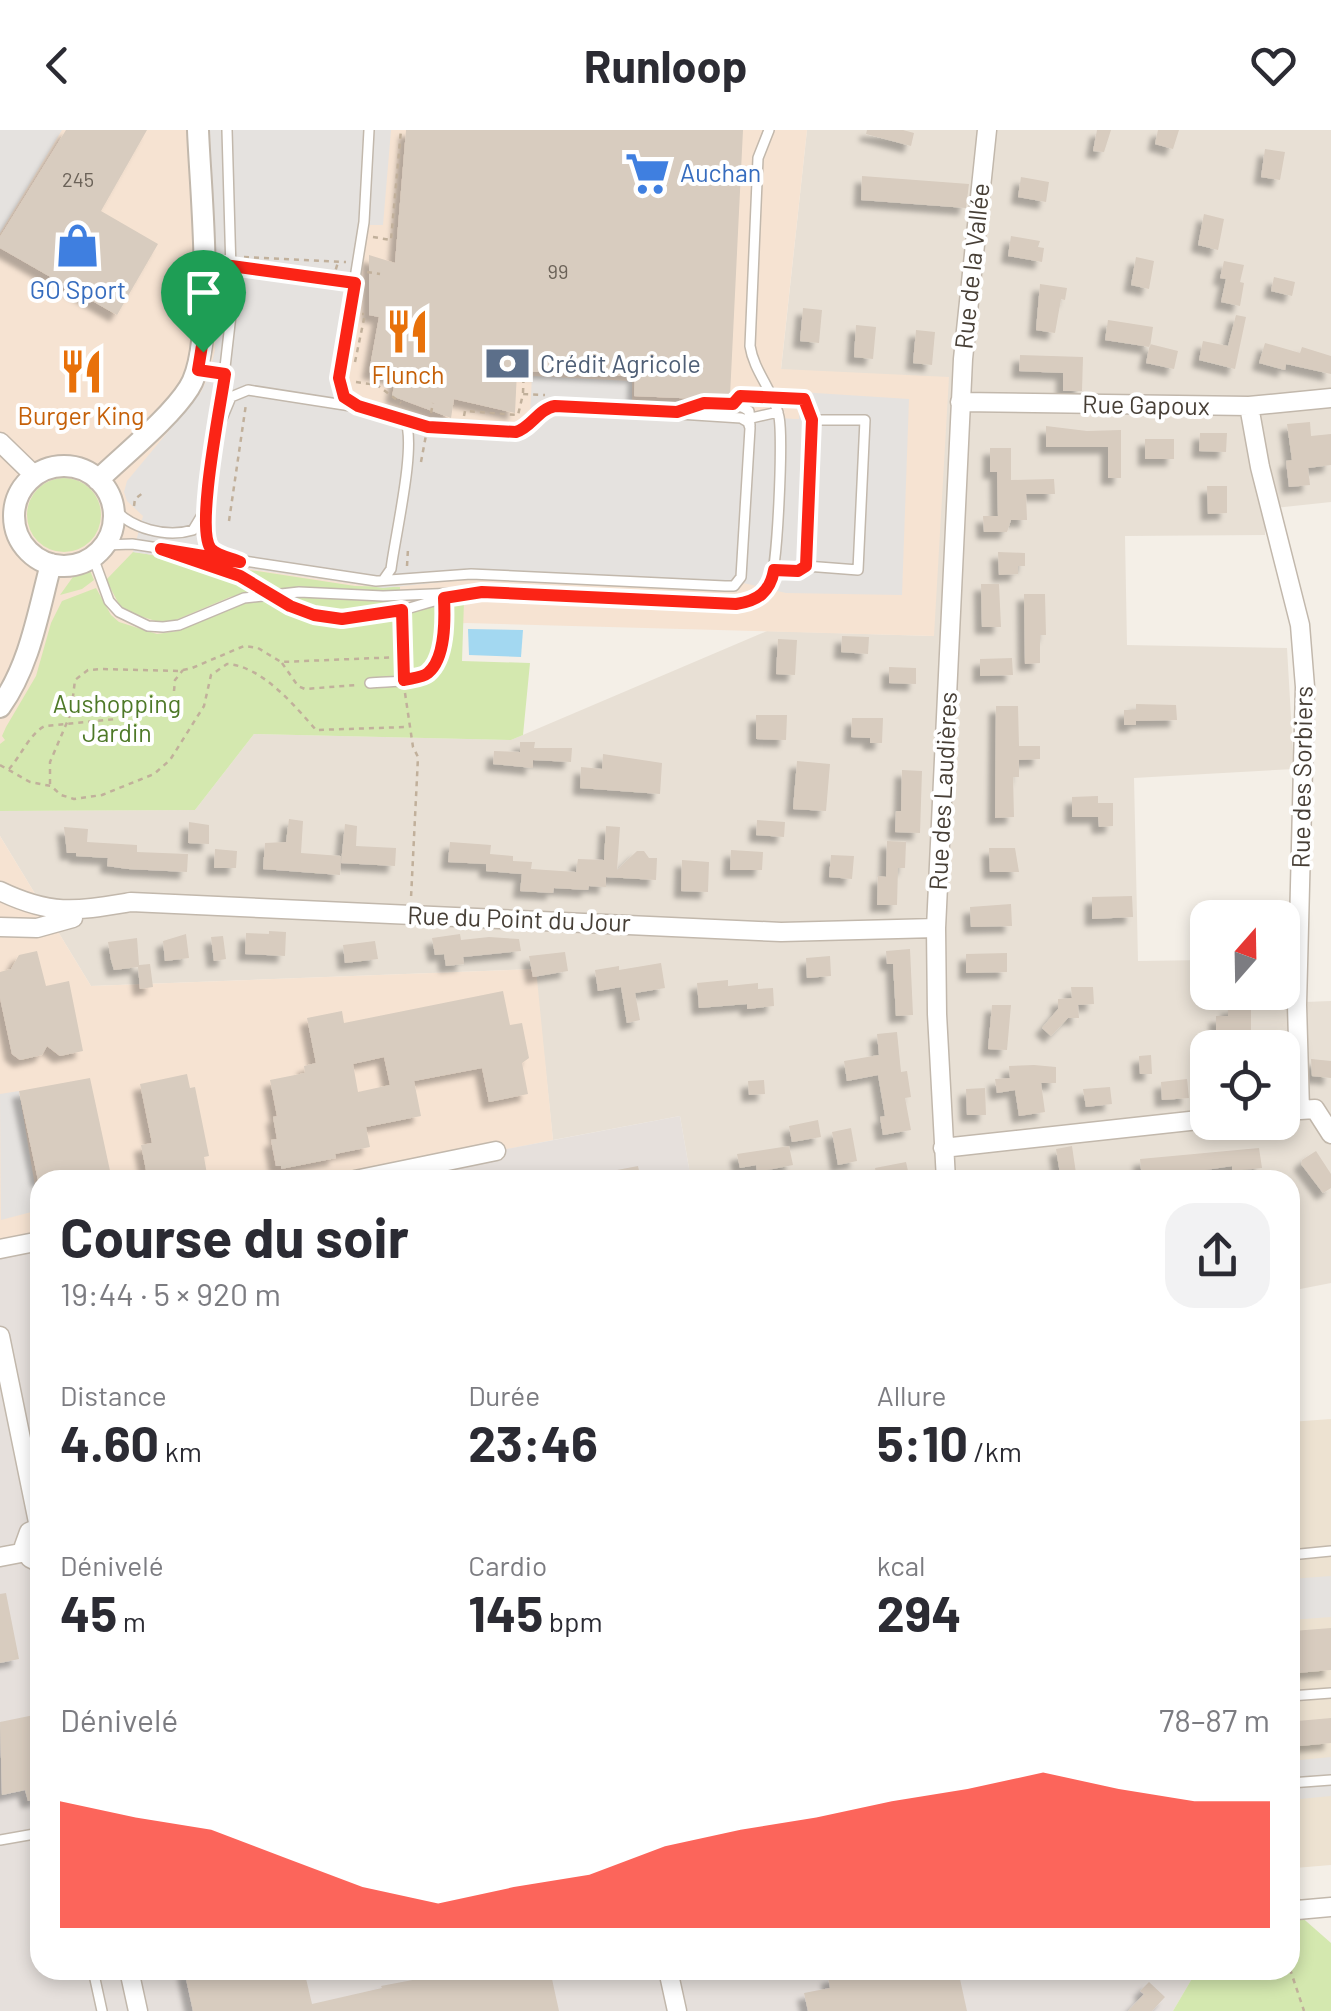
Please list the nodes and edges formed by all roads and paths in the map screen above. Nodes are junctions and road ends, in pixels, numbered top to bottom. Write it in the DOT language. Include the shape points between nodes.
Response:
graph roads {
  1 [pos="198,130"];
  2 [pos="227,130"];
  3 [pos="369,130"];
  4 [pos="401,130"];
  5 [pos="769,130"];
  6 [pos="987,130"];
  7 [pos="371,237"];
  8 [pos="258,258"];
  9 [pos="231,261"];
  10 [pos="338,262"];
  11 [pos="358,263"];
  12 [pos="266,271"];
  13 [pos="366,272"];
  14 [pos="380,274"];
  15 [pos="333,280"];
  16 [pos="355,283"];
  17 [pos="359,313"];
  18 [pos="524,365"];
  19 [pos="353,382"];
  20 [pos="339,387"];
  21 [pos="248,390"];
  22 [pos="524,394"];
  23 [pos="556,395"];
  24 [pos="772,397"];
  25 [pos="1331,398"];
  26 [pos="960,402"];
  27 [pos="434,403"];
  28 [pos="402,404"];
  29 [pos="358,406"];
  30 [pos="1249,406"];
  31 [pos="778,412"];
  32 [pos="402,417"];
  33 [pos="464,418"];
  34 [pos="812,420"];
  35 [pos="747,422"];
  36 [pos="428,427"];
  37 [pos="216,433"];
  38 [pos="0,442"];
  39 [pos="420,466"];
  40 [pos="35,476"];
  41 [pos="98,480"];
  42 [pos="144,492"];
  43 [pos="123,510"];
  44 [pos="206,510"];
  45 [pos="229,521"];
  46 [pos="410,537"];
  47 [pos="161,549"];
  48 [pos="99,551"];
  49 [pos="240,562"];
  50 [pos="52,564"];
  51 [pos="806,566"];
  52 [pos="774,570"];
  53 [pos="405,578"];
  54 [pos="376,580"];
  55 [pos="482,592"];
  56 [pos="269,594"];
  57 [pos="444,598"];
  58 [pos="402,610"];
  59 [pos="403,656"];
  60 [pos="281,662"];
  61 [pos="183,670"];
  62 [pos="404,680"];
  63 [pos="370,683"];
  64 [pos="174,691"];
  65 [pos="0,707"];
  66 [pos="117,719"];
  67 [pos="66,726"];
  68 [pos="410,727"];
  69 [pos="0,765"];
  70 [pos="8,770"];
  71 [pos="51,786"];
  72 [pos="0,891"];
  73 [pos="101,907"];
  74 [pos="410,915"];
  75 [pos="0,927"];
  76 [pos="936,928"];
  77 [pos="1296,1030"];
  78 [pos="1300,1110"];
  79 [pos="1190,1121"];
  80 [pos="1331,1134"];
  81 [pos="942,1148"];
  82 [pos="496,1151"];
  83 [pos="404,1170"];
  84 [pos="945,1170"];
  85 [pos="30,1243"];
  86 [pos="0,1249"];
  87 [pos="0,1336"];
  88 [pos="30,1483"];
  89 [pos="1331,1551"];
  90 [pos="1300,1553"];
  91 [pos="0,1557"];
  92 [pos="30,1557"];
  93 [pos="1331,1693"];
  94 [pos="1300,1695"];
  95 [pos="1331,1780"];
  96 [pos="1300,1782"];
  97 [pos="30,1835"];
  98 [pos="0,1840"];
  99 [pos="1331,1907"];
  100 [pos="1300,1910"];
  101 [pos="96,1980"];
  102 [pos="131,1980"];
  103 [pos="670,1980"];
  104 [pos="1294,1980"];
  105 [pos="102,2011"];
  106 [pos="138,2011"];
  107 [pos="677,2011"];
  108 [pos="1304,2011"];
  1 -- 41 [label="street" via="204,333 198,370 177,402"];
  2 -- 9 [label="lane"];
  3 -- 11 [label="lane"];
  4 -- 7 [label="path" via="391,240"];
  5 -- 24 [label="lane" via="758,158 750,346"];
  6 -- 26 [label="street, Rue de la Vallée"];
  8 -- 9 [label="path"];
  8 -- 10 [label="path"];
  8 -- 12 [label="path"];
  9 -- 12 [label="path"];
  9 -- 37 [label="lane" via="231,324"];
  10 -- 11 [label="path"];
  10 -- 15 [label="path"];
  11 -- 13 [label="path" via="368,263"];
  11 -- 16 [label="lane"];
  12 -- 15 [label="path"];
  13 -- 14 [label="path"];
  13 -- 16 [label="path" via="364,284"];
  15 -- 16 [label="path"];
  16 -- 20 [label="lane"];
  17 -- 19 [label="path" via="364,314"];
  18 -- 22 [label="path"];
  19 -- 20 [label="path"];
  19 -- 28 [label="path" via="377,385"];
  20 -- 29 [label="lane"];
  21 -- 29 [label="lane"];
  21 -- 37 [label="lane" via="231,397"];
  21 -- 45 [label="path"];
  22 -- 23 [label="path"];
  22 -- 33 [label="path" via="518,415 465,411"];
  24 -- 31 [label="lane"];
  24 -- 34 [label="path" via="804,399"];
  25 -- 30 [label="street, Rue Gapoux"];
  26 -- 30 [label="street, Rue Gapoux"];
  26 -- 76 [label="street, Rue des Laudières"];
  27 -- 36 [label="path"];
  29 -- 32 [label="lane"];
  30 -- 77 [label="street, Rue des Sorbiers" via="1300,625 1305,687"];
  31 -- 35 [label="lane"];
  31 -- 52 [label="lane"];
  32 -- 36 [label="lane"];
  32 -- 54 [label="lane" via="409,428 408,456 391,568"];
  34 -- 51 [label="lane"];
  34 -- 51 [label="lane" via="865,420 858,570"];
  35 -- 36 [label="lane" via="555,406 516,432"];
  35 -- 53 [label="lane" via="741,577 734,586 471,574"];
  36 -- 39 [label="path"];
  37 -- 44 [label="lane"];
  38 -- 40 [label="street"];
  40 -- 41 [label="street" via="64,466"];
  40 -- 50 [label="street" via="18,496 14,518 28,551"];
  41 -- 43 [label="street"];
  42 -- 43 [label="path"];
  43 -- 44 [label="lane" via="129,522 176,533 193,530"];
  43 -- 48 [label="street"];
  44 -- 49 [label="lane" via="208,544"];
  46 -- 53 [label="path"];
  47 -- 48 [label="lane" via="132,544"];
  47 -- 49 [label="lane"];
  47 -- 56 [label="lane" via="240,576"];
  48 -- 50 [label="street" via="75,565"];
  48 -- 56 [label="lane" via="109,601 148,626 179,625 222,604"];
  49 -- 54 [label="lane"];
  50 -- 65 [label="street" via="26,658"];
  51 -- 52 [label="lane"];
  52 -- 55 [label="lane" via="761,596 736,604"];
  53 -- 54 [label="lane"];
  55 -- 56 [label="lane"];
  55 -- 57 [label="lane"];
  56 -- 58 [label="lane" via="314,615 342,619"];
  57 -- 58 [label="lane"];
  57 -- 62 [label="lane" via="432,670"];
  58 -- 59 [label="path"];
  59 -- 60 [label="path"];
  59 -- 62 [label="path"];
  60 -- 61 [label="path" via="244,646"];
  60 -- 63 [label="path" via="305,689"];
  61 -- 64 [label="path"];
  61 -- 67 [label="path" via="88,670 75,680"];
  62 -- 63 [label="lane"];
  62 -- 68 [label="path"];
  66 -- 67 [label="path"];
  67 -- 70 [label="path" via="38,730"];
  67 -- 71 [label="path" via="50,762"];
  68 -- 71 [label="path" via="316,730 268,683 227,664 212,675 204,706 154,774 85,799 61,796"];
  68 -- 74 [label="path" via="418,756"];
  69 -- 70 [label="path"];
  70 -- 71 [label="path"];
  72 -- 73 [label="street, Rue du Point du Jour" via="58,912"];
  73 -- 74 [label="street, Rue du Point du Jour" via="131,902"];
  73 -- 75 [label="street, Rue du Point du Jour" via="37,928"];
  74 -- 76 [label="street, Rue du Point du Jour" via="781,932"];
  76 -- 81 [label="street, Rue des Laudières"];
  78 -- 80 [label="street, Rue des Sorbiers" via="1315,1109"];
  79 -- 81 [label="street"];
  81 -- 84 [label="street, Rue des Laudières"];
  82 -- 83 [label="street"];
  85 -- 86 [label="street"];
  87 -- 88 [label="street"];
  89 -- 90 [label="lane"];
  91 -- 92 [label="street"];
  93 -- 94 [label="lane"];
  95 -- 96 [label="lane"];
  97 -- 98 [label="lane"];
  99 -- 100 [label="street"];
  101 -- 105 [label="lane"];
  102 -- 106 [label="street"];
  103 -- 107 [label="street"];
  104 -- 108 [label="path"];
}
